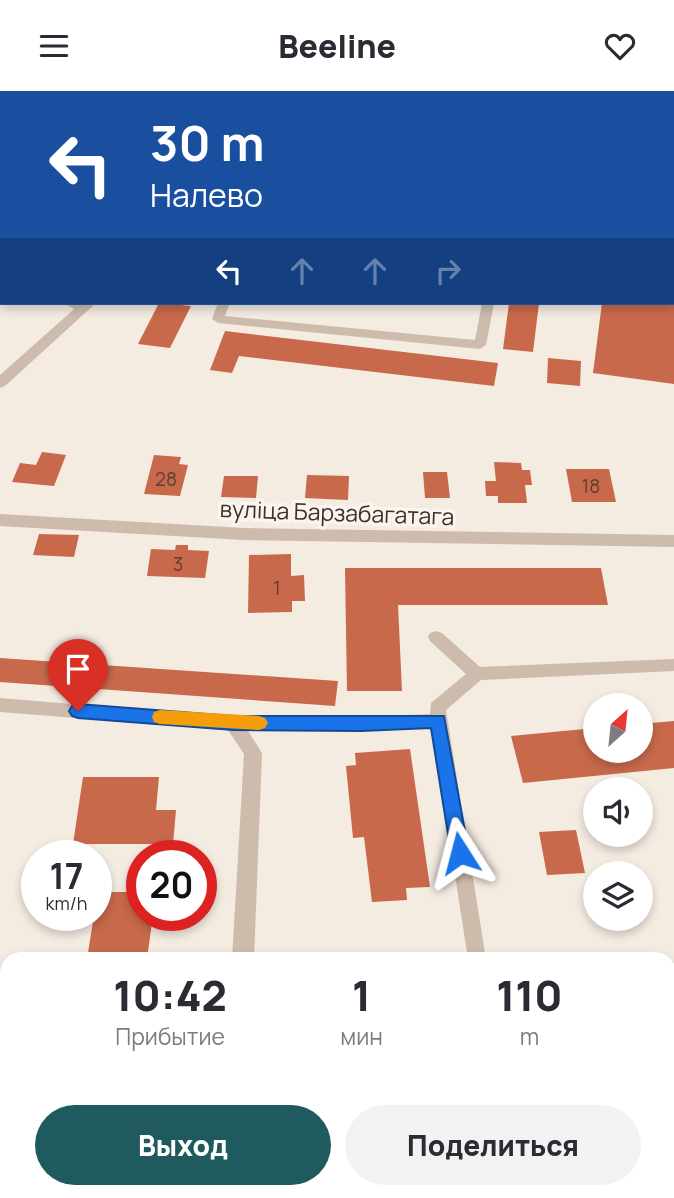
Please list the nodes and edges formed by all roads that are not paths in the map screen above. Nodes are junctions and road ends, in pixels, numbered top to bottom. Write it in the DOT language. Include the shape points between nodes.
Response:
graph roads {
  1 [pos="80,305"];
  2 [pos="224,305"];
  3 [pos="488,305"];
  4 [pos="0,383"];
  5 [pos="0,520"];
  6 [pos="674,541"];
  7 [pos="436,637"];
  8 [pos="674,665"];
  9 [pos="477,674"];
  10 [pos="0,705"];
  11 [pos="439,720"];
  12 [pos="233,723"];
  13 [pos="243,952"];
  14 [pos="476,952"];
  1 -- 4 [label="street"];
  2 -- 3 [label="lane" via="218,319 480,345"];
  5 -- 6 [label="street, вуліца Барзабагатага" via="244,534"];
  7 -- 9 [label="lane"];
  8 -- 9 [label="lane"];
  9 -- 11 [label="lane" via="437,708"];
  10 -- 12 [label="street"];
  11 -- 12 [label="lane"];
  11 -- 14 [label="lane"];
  12 -- 13 [label="street" via="253,753"];
}
